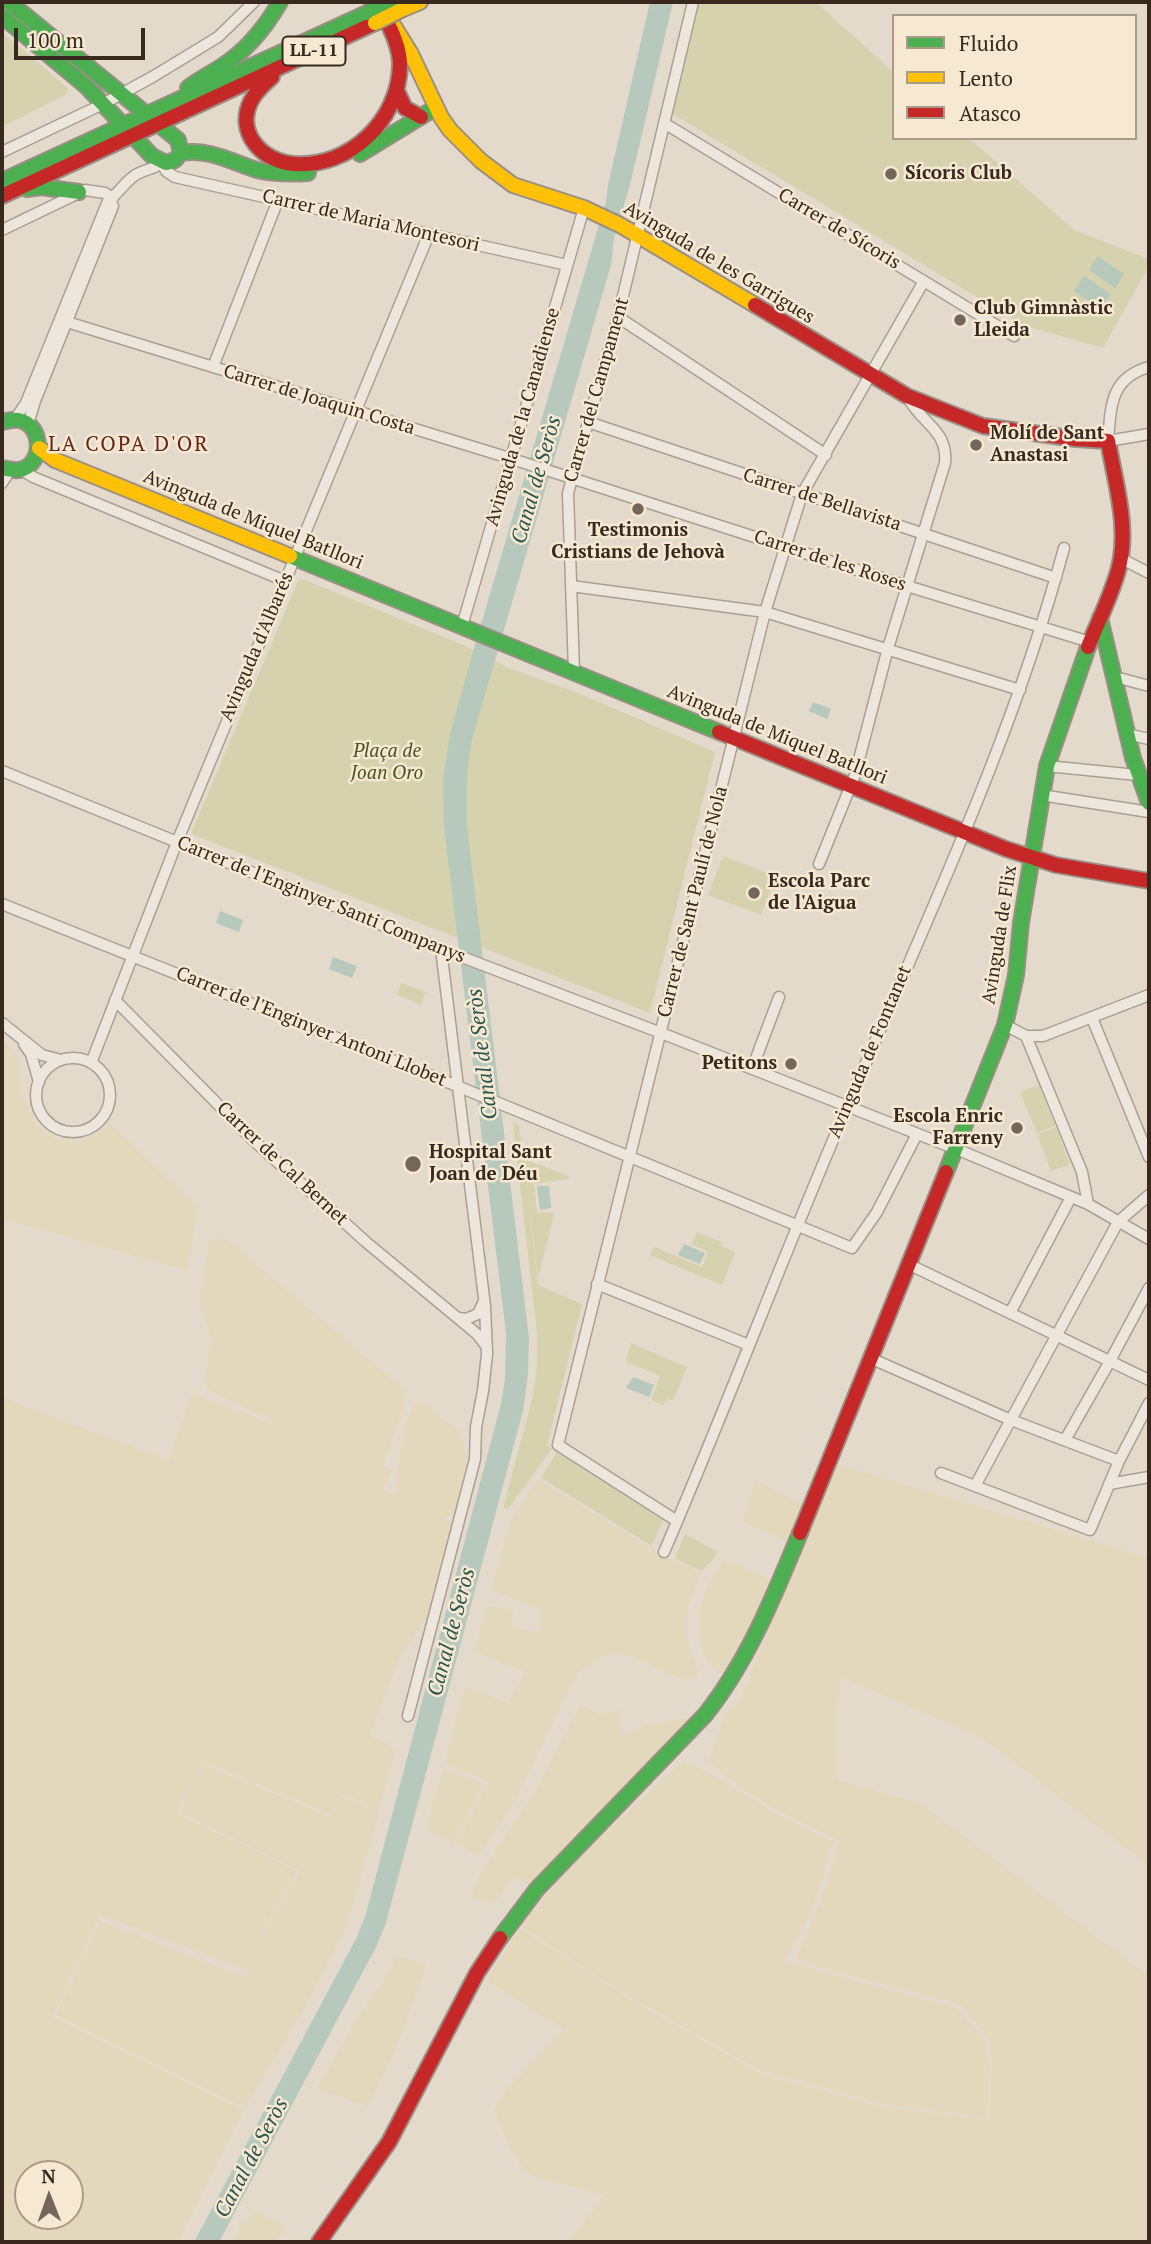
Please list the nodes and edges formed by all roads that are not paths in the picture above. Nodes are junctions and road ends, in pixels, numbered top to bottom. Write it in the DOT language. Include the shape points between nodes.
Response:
graph roads {
  1 [pos="9,2"];
  2 [pos="254,2"];
  3 [pos="280,2"];
  4 [pos="420,2"];
  5 [pos="693,2"];
  6 [pos="26,7"];
  7 [pos="378,9"];
  8 [pos="2,16"];
  9 [pos="309,54"];
  10 [pos="106,83"];
  11 [pos="397,91"];
  12 [pos="121,93"];
  13 [pos="98,98"];
  14 [pos="176,100"];
  15 [pos="435,108"];
  16 [pos="147,113"];
  17 [pos="421,117"];
  18 [pos="664,123"];
  19 [pos="159,124"];
  20 [pos="129,130"];
  21 [pos="2,152"];
  22 [pos="162,161"];
  23 [pos="2,181"];
  24 [pos="79,192"];
  25 [pos="2,196"];
  26 [pos="278,200"];
  27 [pos="110,201"];
  28 [pos="584,208"];
  29 [pos="2,230"];
  30 [pos="429,234"];
  31 [pos="638,236"];
  32 [pos="567,265"];
  33 [pos="924,281"];
  34 [pos="618,317"];
  35 [pos="67,322"];
  36 [pos="1014,336"];
  37 [pos="213,367"];
  38 [pos="1149,367"];
  39 [pos="870,374"];
  40 [pos="907,396"];
  41 [pos="355,411"];
  42 [pos="15,422"];
  43 [pos="588,422"];
  44 [pos="1149,434"];
  45 [pos="1084,439"];
  46 [pos="1108,441"];
  47 [pos="37,453"];
  48 [pos="826,455"];
  49 [pos="512,459"];
  50 [pos="1112,464"];
  51 [pos="9,473"];
  52 [pos="571,479"];
  53 [pos="802,494"];
  54 [pos="923,533"];
  55 [pos="785,547"];
  56 [pos="1063,548"];
  57 [pos="295,558"];
  58 [pos="1120,558"];
  59 [pos="1149,573"];
  60 [pos="1056,578"];
  61 [pos="285,581"];
  62 [pos="571,586"];
  63 [pos="907,586"];
  64 [pos="765,612"];
  65 [pos="1100,618"];
  66 [pos="462,626"];
  67 [pos="1040,626"];
  68 [pos="1090,642"];
  69 [pos="888,648"];
  70 [pos="574,671"];
  71 [pos="1115,677"];
  72 [pos="1149,686"];
  73 [pos="1020,690"];
  74 [pos="1127,734"];
  75 [pos="735,738"];
  76 [pos="1149,739"];
  77 [pos="1046,766"];
  78 [pos="2,771"];
  79 [pos="1137,775"];
  80 [pos="851,785"];
  81 [pos="1041,795"];
  82 [pos="1149,803"];
  83 [pos="1149,813"];
  84 [pos="964,832"];
  85 [pos="177,842"];
  86 [pos="1031,858"];
  87 [pos="819,864"];
  88 [pos="1149,881"];
  89 [pos="2,904"];
  90 [pos="441,949"];
  91 [pos="132,956"];
  92 [pos="1149,995"];
  93 [pos="779,997"];
  94 [pos="115,1000"];
  95 [pos="1092,1017"];
  96 [pos="2,1023"];
  97 [pos="1005,1025"];
  98 [pos="660,1033"];
  99 [pos="1026,1036"];
  100 [pos="22,1040"];
  101 [pos="61,1060"];
  102 [pos="91,1063"];
  103 [pos="752,1069"];
  104 [pos="38,1082"];
  105 [pos="458,1086"];
  106 [pos="847,1106"];
  107 [pos="917,1134"];
  108 [pos="954,1149"];
  109 [pos="1149,1157"];
  110 [pos="630,1159"];
  111 [pos="1149,1195"];
  112 [pos="1071,1197"];
  113 [pos="1088,1204"];
  114 [pos="1118,1223"];
  115 [pos="798,1226"];
  116 [pos="1149,1239"];
  117 [pos="908,1264"];
  118 [pos="597,1284"];
  119 [pos="1149,1288"];
  120 [pos="484,1299"];
  121 [pos="1010,1312"];
  122 [pos="459,1318"];
  123 [pos="1057,1334"];
  124 [pos="749,1345"];
  125 [pos="487,1348"];
  126 [pos="870,1358"];
  127 [pos="1110,1361"];
  128 [pos="1149,1380"];
  129 [pos="1149,1403"];
  130 [pos="1011,1420"];
  131 [pos="1065,1440"];
  132 [pos="1119,1461"];
  133 [pos="941,1473"];
  134 [pos="1149,1477"];
  135 [pos="1109,1484"];
  136 [pos="975,1486"];
  137 [pos="677,1521"];
  138 [pos="664,1552"];
  139 [pos="408,1716"];
  140 [pos="319,2242"];
  1 -- 6 [label="main road"];
  2 -- 12 [label="street" via="218,37"];
  3 -- 14 [label="main road" via="248,45"];
  4 -- 7 [label="main road, LL-11, bridge" via="403,9"];
  5 -- 18 [label="street, Carrer del Campament"];
  6 -- 10 [label="main road"];
  7 -- 9 [label="main road, LL-11"];
  7 -- 11 [label="main road" via="391,29 400,59"];
  7 -- 14 [label="main road, LL-11"];
  7 -- 15 [label="main road, Avinguda de les Garrigues" via="411,54"];
  8 -- 13 [label="main road"];
  9 -- 11 [label="main road" via="262,85 248,104 245,121 250,138 272,158 292,164 314,163 348,151 374,132"];
  9 -- 19 [label="main road, LL-11"];
  10 -- 12 [label="main road"];
  10 -- 13 [label="main road"];
  11 -- 17 [label="main road" via="404,108"];
  12 -- 13 [label="street"];
  12 -- 16 [label="main road"];
  13 -- 20 [label="main road"];
  13 -- 21 [label="street"];
  14 -- 16 [label="main road, LL-11"];
  15 -- 17 [label="main road"];
  15 -- 28 [label="main road, Avinguda de les Garrigues" via="450,130 505,180"];
  16 -- 19 [label="main road"];
  16 -- 20 [label="main road, LL-11"];
  17 -- 22 [label="main road" via="331,168 307,173 260,170 194,149"];
  18 -- 31 [label="street, Carrer del Campament"];
  18 -- 33 [label="street, Carrer de Sícoris"];
  19 -- 20 [label="main road, LL-11"];
  19 -- 22 [label="main road" via="178,140"];
  20 -- 22 [label="main road"];
  20 -- 23 [label="main road, LL-11"];
  20 -- 25 [label="main road, LL-11"];
  22 -- 26 [label="street, Carrer de Maria Montesori" via="175,177"];
  22 -- 27 [label="street" via="122,186"];
  24 -- 25 [label="main road" via="32,187"];
  24 -- 27 [label="street" via="90,189"];
  24 -- 29 [label="street"];
  26 -- 30 [label="street, Carrer de Maria Montesori"];
  26 -- 37 [label="street"];
  27 -- 35 [label="street" via="113,204"];
  27 -- 42 [label="street"];
  28 -- 31 [label="main road, Avinguda de les Garrigues"];
  28 -- 32 [label="street, Avinguda de la Canadiense"];
  30 -- 32 [label="street, Carrer de Maria Montesori"];
  30 -- 41 [label="street, Avinguda d'Albarés"];
  31 -- 34 [label="street, Carrer del Campament"];
  31 -- 39 [label="main road, Avinguda de les Garrigues"];
  32 -- 49 [label="street, Avinguda de la Canadiense"];
  33 -- 36 [label="street, Carrer de Sícoris"];
  33 -- 39 [label="street, Carrer de Sant Paulí de Nola"];
  34 -- 43 [label="street, Carrer del Campament"];
  34 -- 48 [label="street"];
  35 -- 37 [label="street, Carrer de Joaquin Costa"];
  35 -- 42 [label="street" via="35,401"];
  37 -- 41 [label="street, Carrer de Joaquin Costa"];
  38 -- 46 [label="street" via="1128,375 1118,388"];
  39 -- 40 [label="main road, Avinguda de les Garrigues"];
  39 -- 48 [label="street, Carrer de Sant Paulí de Nola"];
  40 -- 45 [label="main road, Avinguda de les Garrigues" via="983,426"];
  40 -- 54 [label="street" via="918,415 942,437 946,450"];
  41 -- 49 [label="street, Carrer de Joaquin Costa"];
  41 -- 57 [label="street, Avinguda d'Albarés"];
  42 -- 47 [label="main road" via="38,436"];
  43 -- 52 [label="street, Carrer del Campament"];
  43 -- 53 [label="street, Carrer de Bellavista"];
  44 -- 46 [label="street"];
  45 -- 46 [label="main road, Avinguda de les Garrigues"];
  45 -- 50 [label="main road"];
  46 -- 50 [label="main road, Avinguda de Flix"];
  47 -- 51 [label="main road" via="29,466"];
  47 -- 57 [label="main road, Avinguda de Miquel Batllori"];
  48 -- 53 [label="street, Carrer de Sant Paulí de Nola"];
  49 -- 52 [label="street, Carrer de Joaquin Costa"];
  49 -- 66 [label="street, Avinguda de la Canadiense"];
  50 -- 58 [label="main road, Avinguda de Flix" via="1118,492"];
  51 -- 61 [label="street" via="33,477"];
  52 -- 55 [label="street, Carrer de les Roses"];
  52 -- 62 [label="street, Carrer del Campament"];
  53 -- 54 [label="street, Carrer de Bellavista"];
  53 -- 55 [label="street, Carrer de Sant Paulí de Nola"];
  54 -- 60 [label="street, Carrer de Bellavista"];
  54 -- 63 [label="street"];
  55 -- 63 [label="street, Carrer de les Roses"];
  55 -- 64 [label="street, Carrer de Sant Paulí de Nola"];
  56 -- 60 [label="street, Avinguda de Fontanet"];
  57 -- 61 [label="street, Avinguda d'Albarés"];
  57 -- 66 [label="main road, Avinguda de Miquel Batllori"];
  58 -- 59 [label="street"];
  58 -- 65 [label="main road, Avinguda de Flix"];
  60 -- 67 [label="street, Avinguda de Fontanet"];
  61 -- 85 [label="street, Avinguda d'Albarés"];
  62 -- 64 [label="street"];
  62 -- 70 [label="street, Carrer del Campament"];
  63 -- 67 [label="street, Carrer de les Roses"];
  63 -- 69 [label="street"];
  64 -- 69 [label="street"];
  64 -- 75 [label="street, Carrer de Sant Paulí de Nola"];
  65 -- 68 [label="main road, Avinguda de Flix"];
  65 -- 71 [label="main road"];
  66 -- 70 [label="main road, Avinguda de Miquel Batllori"];
  67 -- 68 [label="street, Carrer de les Roses"];
  67 -- 73 [label="street, Avinguda de Fontanet"];
  68 -- 77 [label="main road, Avinguda de Flix"];
  69 -- 73 [label="street"];
  69 -- 80 [label="street"];
  70 -- 75 [label="main road, Avinguda de Miquel Batllori"];
  71 -- 72 [label="street"];
  71 -- 74 [label="main road"];
  73 -- 84 [label="street, Avinguda de Fontanet"];
  74 -- 76 [label="street"];
  74 -- 79 [label="main road"];
  75 -- 80 [label="main road, Avinguda de Miquel Batllori"];
  75 -- 98 [label="street, Carrer de Sant Paulí de Nola"];
  77 -- 79 [label="street"];
  77 -- 81 [label="main road, Avinguda de Flix"];
  78 -- 85 [label="street, Carrer de l'Enginyer Santi Companys"];
  79 -- 82 [label="main road"];
  80 -- 84 [label="main road, Avinguda de Miquel Batllori"];
  80 -- 87 [label="street"];
  81 -- 83 [label="street"];
  81 -- 86 [label="main road, Avinguda de Flix"];
  84 -- 86 [label="main road, Avinguda de Miquel Batllori"];
  84 -- 106 [label="street, Avinguda de Fontanet"];
  85 -- 90 [label="street, Carrer de l'Enginyer Santi Companys"];
  85 -- 91 [label="street, Avinguda d'Albarés"];
  86 -- 88 [label="main road, Avinguda de Miquel Batllori"];
  86 -- 97 [label="main road, Avinguda de Flix"];
  89 -- 91 [label="street, Carrer de l'Enginyer Antoni Llobet"];
  90 -- 98 [label="street, Carrer de l'Enginyer Santi Companys"];
  90 -- 105 [label="street"];
  91 -- 94 [label="street, Avinguda d'Albarés"];
  91 -- 105 [label="street, Carrer de l'Enginyer Antoni Llobet"];
  92 -- 95 [label="street"];
  93 -- 103 [label="street"];
  94 -- 102 [label="street, Avinguda d'Albarés"];
  94 -- 122 [label="street, Carrer de Cal Bernet" via="253,1140"];
  95 -- 99 [label="street" via="1043,1036"];
  95 -- 109 [label="street"];
  96 -- 100 [label="street"];
  97 -- 99 [label="street"];
  97 -- 108 [label="main road, Avinguda de Flix"];
  98 -- 103 [label="street, Carrer de l'Enginyer Santi Companys"];
  98 -- 110 [label="street, Carrer de Sant Paulí de Nola"];
  99 -- 113 [label="street" via="1082,1172"];
  100 -- 101 [label="street" via="43,1055"];
  100 -- 104 [label="street"];
  101 -- 102 [label="street"];
  101 -- 104 [label="street"];
  102 -- 104 [label="street" via="106,1077 110,1099 107,1111 89,1128 65,1131 44,1118 38,1107"];
  103 -- 106 [label="street, Carrer de l'Enginyer Santi Companys"];
  105 -- 110 [label="street, Carrer de l'Enginyer Antoni Llobet"];
  105 -- 120 [label="street"];
  106 -- 107 [label="street, Carrer de l'Enginyer Santi Companys"];
  106 -- 115 [label="street, Avinguda de Fontanet"];
  107 -- 108 [label="street, Carrer de l'Enginyer Santi Companys"];
  107 -- 115 [label="street, Carrer de l'Enginyer Antoni Llobet" via="877,1212 852,1248"];
  108 -- 112 [label="street, Carrer de l'Enginyer Santi Companys"];
  108 -- 117 [label="main road, Avinguda de Flix"];
  110 -- 115 [label="street, Carrer de l'Enginyer Antoni Llobet"];
  110 -- 118 [label="street, Carrer de Sant Paulí de Nola"];
  111 -- 114 [label="street"];
  112 -- 113 [label="street, Carrer de l'Enginyer Santi Companys"];
  112 -- 121 [label="street"];
  113 -- 114 [label="street, Carrer de l'Enginyer Santi Companys"];
  114 -- 116 [label="street, Carrer de l'Enginyer Santi Companys"];
  114 -- 123 [label="street"];
  115 -- 124 [label="street, Avinguda de Fontanet"];
  117 -- 121 [label="street"];
  117 -- 126 [label="main road, Avinguda de Flix"];
  118 -- 124 [label="street"];
  118 -- 137 [label="street, Carrer de Sant Paulí de Nola" via="558,1445"];
  119 -- 127 [label="street"];
  120 -- 122 [label="street" via="478,1314"];
  120 -- 125 [label="street"];
  121 -- 123 [label="street"];
  122 -- 125 [label="street, Carrer de Cal Bernet"];
  123 -- 127 [label="street"];
  123 -- 130 [label="street"];
  124 -- 137 [label="street, Avinguda de Fontanet"];
  125 -- 139 [label="street" via="475,1459"];
  126 -- 130 [label="street"];
  126 -- 140 [label="main road, Avinguda de Flix" via="783,1574 721,1695 537,1889 508,1926 477,1973 389,2142"];
  127 -- 128 [label="street"];
  127 -- 131 [label="street"];
  129 -- 132 [label="street"];
  130 -- 131 [label="street"];
  130 -- 136 [label="street"];
  131 -- 132 [label="street"];
  132 -- 135 [label="street"];
  133 -- 136 [label="street"];
  134 -- 135 [label="street"];
  135 -- 136 [label="street" via="1090,1530"];
  137 -- 138 [label="street, Avinguda de Fontanet"];
}
